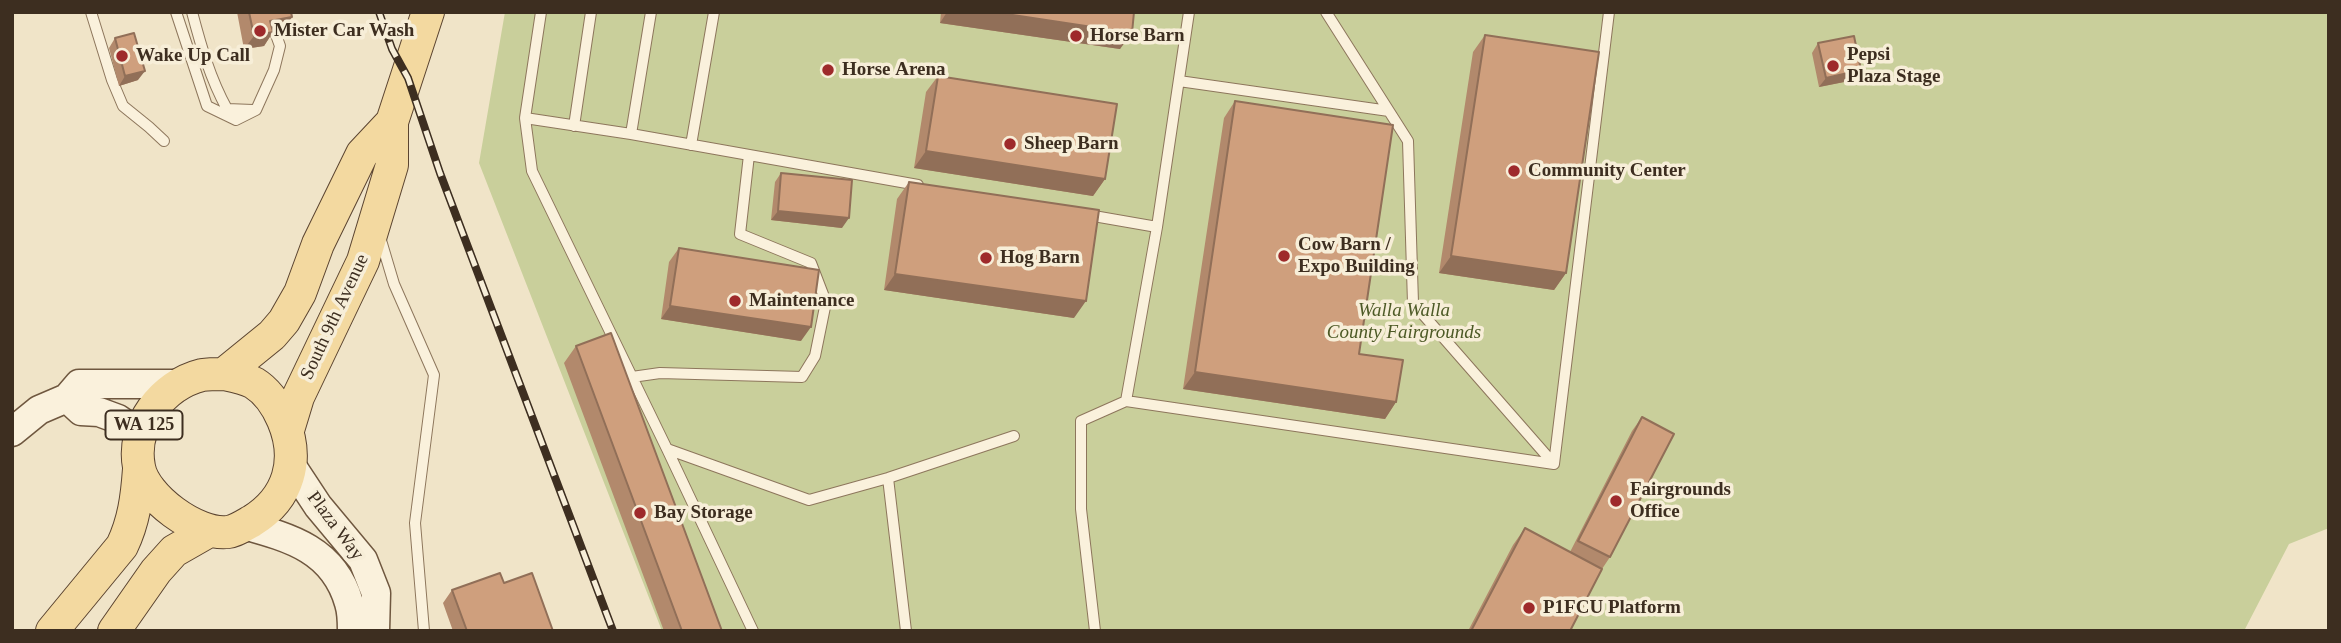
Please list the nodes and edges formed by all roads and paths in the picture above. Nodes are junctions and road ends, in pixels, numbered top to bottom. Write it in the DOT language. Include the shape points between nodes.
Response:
graph roads {
  1 [pos="91,12"];
  2 [pos="176,12"];
  3 [pos="192,12"];
  4 [pos="428,12"];
  5 [pos="541,12"];
  6 [pos="590,12"];
  7 [pos="651,12"];
  8 [pos="714,12"];
  9 [pos="1189,12"];
  10 [pos="1326,12"];
  11 [pos="1609,12"];
  12 [pos="275,32"];
  13 [pos="1179,81"];
  14 [pos="256,110"];
  15 [pos="1389,111"];
  16 [pos="526,118"];
  17 [pos="392,122"];
  18 [pos="574,125"];
  19 [pos="631,134"];
  20 [pos="164,141"];
  21 [pos="691,145"];
  22 [pos="749,155"];
  23 [pos="926,186"];
  24 [pos="1075,212"];
  25 [pos="376,221"];
  26 [pos="1157,227"];
  27 [pos="223,374"];
  28 [pos="632,377"];
  29 [pos="181,384"];
  30 [pos="66,398"];
  31 [pos="1126,401"];
  32 [pos="288,430"];
  33 [pos="12,432"];
  34 [pos="140,434"];
  35 [pos="1014,436"];
  36 [pos="667,449"];
  37 [pos="1554,464"];
  38 [pos="291,465"];
  39 [pos="139,469"];
  40 [pos="888,478"];
  41 [pos="244,526"];
  42 [pos="209,531"];
  43 [pos="52,631"];
  44 [pos="114,631"];
  45 [pos="352,631"];
  46 [pos="375,631"];
  47 [pos="425,631"];
  48 [pos="752,631"];
  49 [pos="906,631"];
  50 [pos="1096,631"];
  1 -- 20 [label="lane" via="123,106"];
  2 -- 14 [label="lane" via="207,106 236,120"];
  3 -- 14 [label="lane" via="202,52 227,109"];
  4 -- 17 [label="main road, South 9th Avenue / WA 125"];
  5 -- 16 [label="lane"];
  6 -- 18 [label="lane"];
  7 -- 19 [label="lane"];
  8 -- 21 [label="lane"];
  9 -- 13 [label="lane"];
  10 -- 15 [label="lane"];
  11 -- 37 [label="lane"];
  12 -- 14 [label="lane" via="280,46"];
  13 -- 15 [label="lane"];
  13 -- 26 [label="lane"];
  15 -- 37 [label="lane" via="1408,141 1413,303"];
  16 -- 18 [label="lane"];
  16 -- 28 [label="lane" via="532,171"];
  17 -- 25 [label="main road, South 9th Avenue / WA 125" via="392,165"];
  17 -- 27 [label="main road, South 9th Avenue / WA 125" via="362,154 284,321"];
  18 -- 19 [label="lane"];
  19 -- 21 [label="lane"];
  21 -- 22 [label="lane"];
  22 -- 23 [label="lane"];
  22 -- 28 [label="lane" via="740,234 811,263 827,302 815,356 802,377 660,373"];
  24 -- 26 [label="lane"];
  25 -- 32 [label="main road, South 9th Avenue / WA 125" via="363,261 298,397"];
  25 -- 47 [label="lane" via="394,284 433,375 415,523"];
  26 -- 31 [label="lane"];
  27 -- 29 [label="main road, WA 125" via="202,375"];
  27 -- 32 [label="main road, WA 125" via="255,384 268,395"];
  28 -- 36 [label="lane"];
  29 -- 30 [label="main road" via="79,384"];
  29 -- 34 [label="main road, WA 125" via="163,397"];
  30 -- 33 [label="main road" via="39,410"];
  30 -- 34 [label="main road" via="81,411 118,419"];
  31 -- 37 [label="lane"];
  31 -- 50 [label="lane" via="1080,421 1081,509"];
  32 -- 38 [label="main road, WA 125"];
  34 -- 39 [label="main road, WA 125"];
  35 -- 40 [label="lane"];
  36 -- 40 [label="lane" via="809,500"];
  36 -- 48 [label="lane"];
  38 -- 41 [label="main road, WA 125" via="275,503"];
  38 -- 46 [label="main road, Plaza Way" via="363,560 376,593"];
  39 -- 42 [label="main road" via="178,517"];
  39 -- 43 [label="main road, WA 125" via="136,505 122,546"];
  40 -- 49 [label="lane"];
  41 -- 42 [label="main road, WA 125" via="228,532"];
  41 -- 45 [label="main road, Plaza Way" via="290,538 324,561 350,604"];
  42 -- 44 [label="main road, WA 125" via="174,551"];
}
